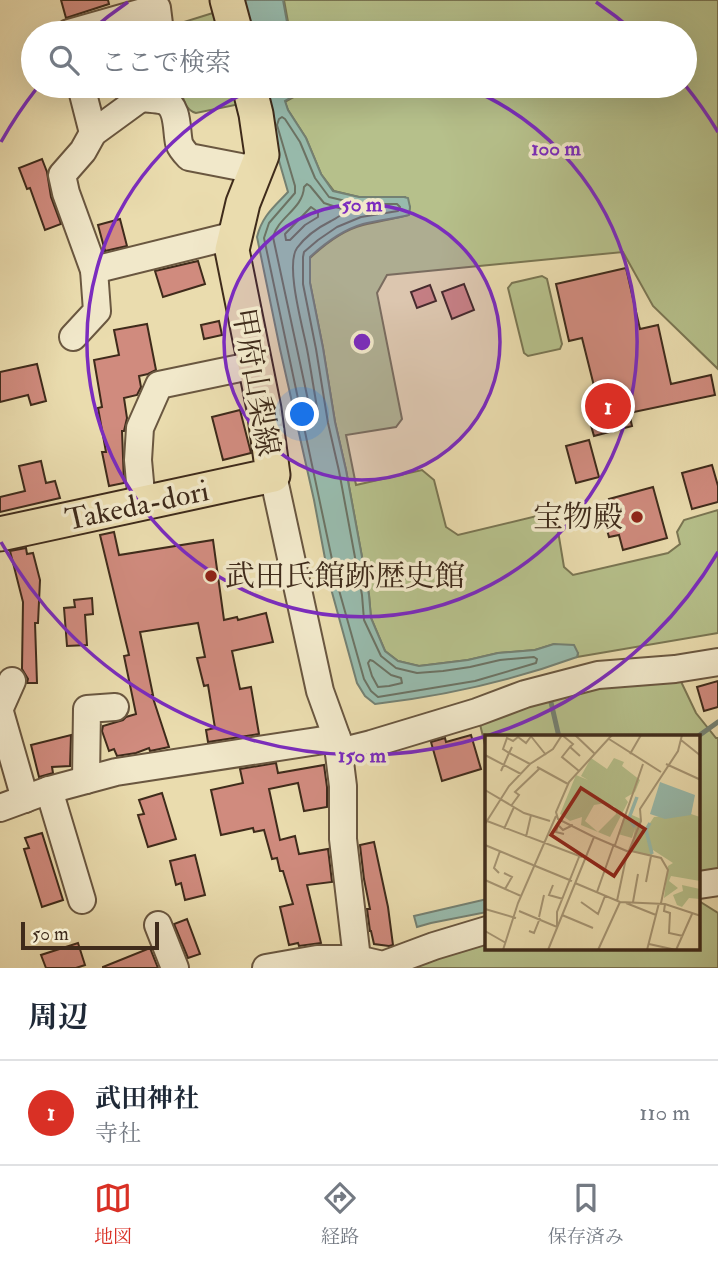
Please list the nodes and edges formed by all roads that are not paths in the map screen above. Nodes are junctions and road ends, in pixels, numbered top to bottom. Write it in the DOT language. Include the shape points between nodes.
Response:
graph roads {
  1 [pos="227,0"];
  2 [pos="111,21"];
  3 [pos="159,21"];
  4 [pos="233,21"];
  5 [pos="84,98"];
  6 [pos="135,98"];
  7 [pos="156,98"];
  8 [pos="252,98"];
  9 [pos="93,133"];
  10 [pos="256,170"];
  11 [pos="235,235"];
  12 [pos="94,270"];
  13 [pos="73,337"];
  14 [pos="255,365"];
  15 [pos="273,475"];
  16 [pos="142,504"];
  17 [pos="1,533"];
  18 [pos="718,662"];
  19 [pos="12,681"];
  20 [pos="115,707"];
  21 [pos="0,710"];
  22 [pos="338,745"];
  23 [pos="86,780"];
  24 [pos="37,794"];
  25 [pos="0,808"];
  26 [pos="718,881"];
  27 [pos="700,885"];
  28 [pos="82,900"];
  29 [pos="158,925"];
  30 [pos="485,931"];
  31 [pos="357,958"];
  32 [pos="383,967"];
  33 [pos="174,968"];
  34 [pos="266,968"];
  1 -- 4 [label="main road"];
  2 -- 3 [label="street" via="157,8"];
  5 -- 9 [label="street"];
  6 -- 9 [label="street"];
  7 -- 10 [label="street" via="174,113 179,142 189,157"];
  8 -- 10 [label="main road, 甲府山梨線" via="262,155"];
  9 -- 12 [label="street" via="61,175"];
  10 -- 11 [label="main road, 甲府山梨線"];
  11 -- 12 [label="street"];
  11 -- 14 [label="main road, 甲府山梨線" via="232,250"];
  12 -- 13 [label="street" via="97,311"];
  14 -- 15 [label="main road, 甲府山梨線"];
  14 -- 16 [label="street" via="159,385 140,428"];
  15 -- 16 [label="main road, Takeda-dori"];
  15 -- 22 [label="street" via="320,691"];
  16 -- 17 [label="main road, Takeda-dori"];
  18 -- 22 [label="street" via="598,675 371,744"];
  19 -- 21 [label="street"];
  20 -- 23 [label="street" via="87,709"];
  21 -- 24 [label="street"];
  22 -- 23 [label="street" via="116,772"];
  22 -- 31 [label="street"];
  23 -- 24 [label="street"];
  24 -- 25 [label="street"];
  24 -- 28 [label="street"];
  26 -- 27 [label="street"];
  29 -- 33 [label="street"];
  30 -- 32 [label="street"];
  31 -- 32 [label="street"];
  31 -- 34 [label="street" via="317,958"];
}
